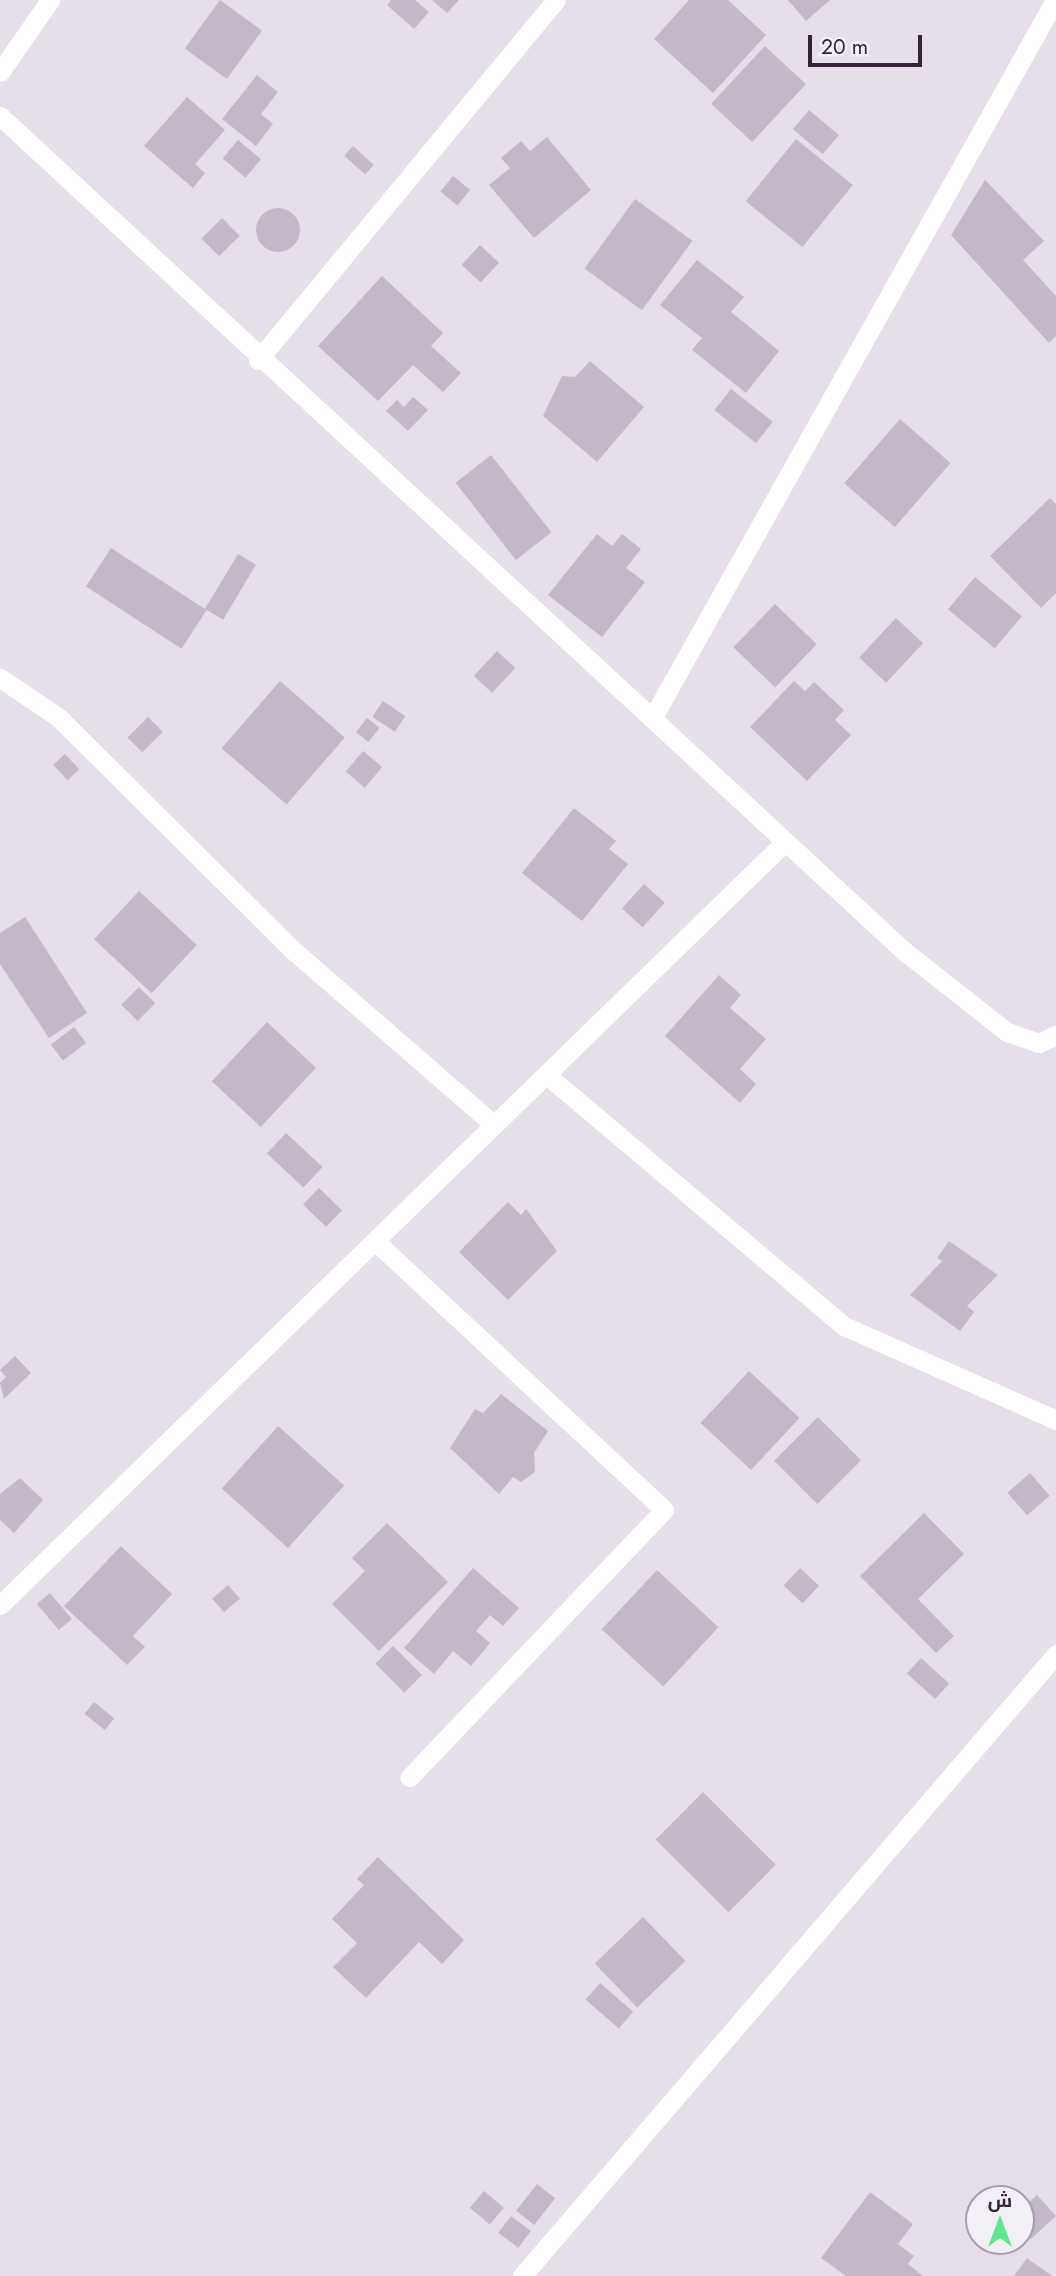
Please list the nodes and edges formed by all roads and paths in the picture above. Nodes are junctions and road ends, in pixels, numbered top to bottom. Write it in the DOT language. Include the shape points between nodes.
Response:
graph roads {
  1 [pos="50,0"];
  2 [pos="556,0"];
  3 [pos="1055,0"];
  4 [pos="0,72"];
  5 [pos="0,116"];
  6 [pos="258,360"];
  7 [pos="0,678"];
  8 [pos="653,717"];
  9 [pos="785,842"];
  10 [pos="1056,1035"];
  11 [pos="548,1076"];
  12 [pos="494,1125"];
  13 [pos="376,1242"];
  14 [pos="1056,1420"];
  15 [pos="0,1605"];
  16 [pos="1056,1654"];
  17 [pos="410,1777"];
  18 [pos="522,2276"];
  1 -- 4 [label="street"];
  2 -- 6 [label="street"];
  3 -- 8 [label="street"];
  5 -- 6 [label="street"];
  6 -- 8 [label="street"];
  7 -- 12 [label="street" via="58,717 294,951"];
  8 -- 9 [label="street"];
  9 -- 10 [label="street" via="904,951 1007,1032 1039,1043"];
  9 -- 11 [label="street"];
  11 -- 12 [label="street"];
  11 -- 14 [label="street" via="844,1326"];
  12 -- 13 [label="street"];
  13 -- 15 [label="street"];
  13 -- 17 [label="street" via="664,1510"];
  16 -- 18 [label="street"];
}
